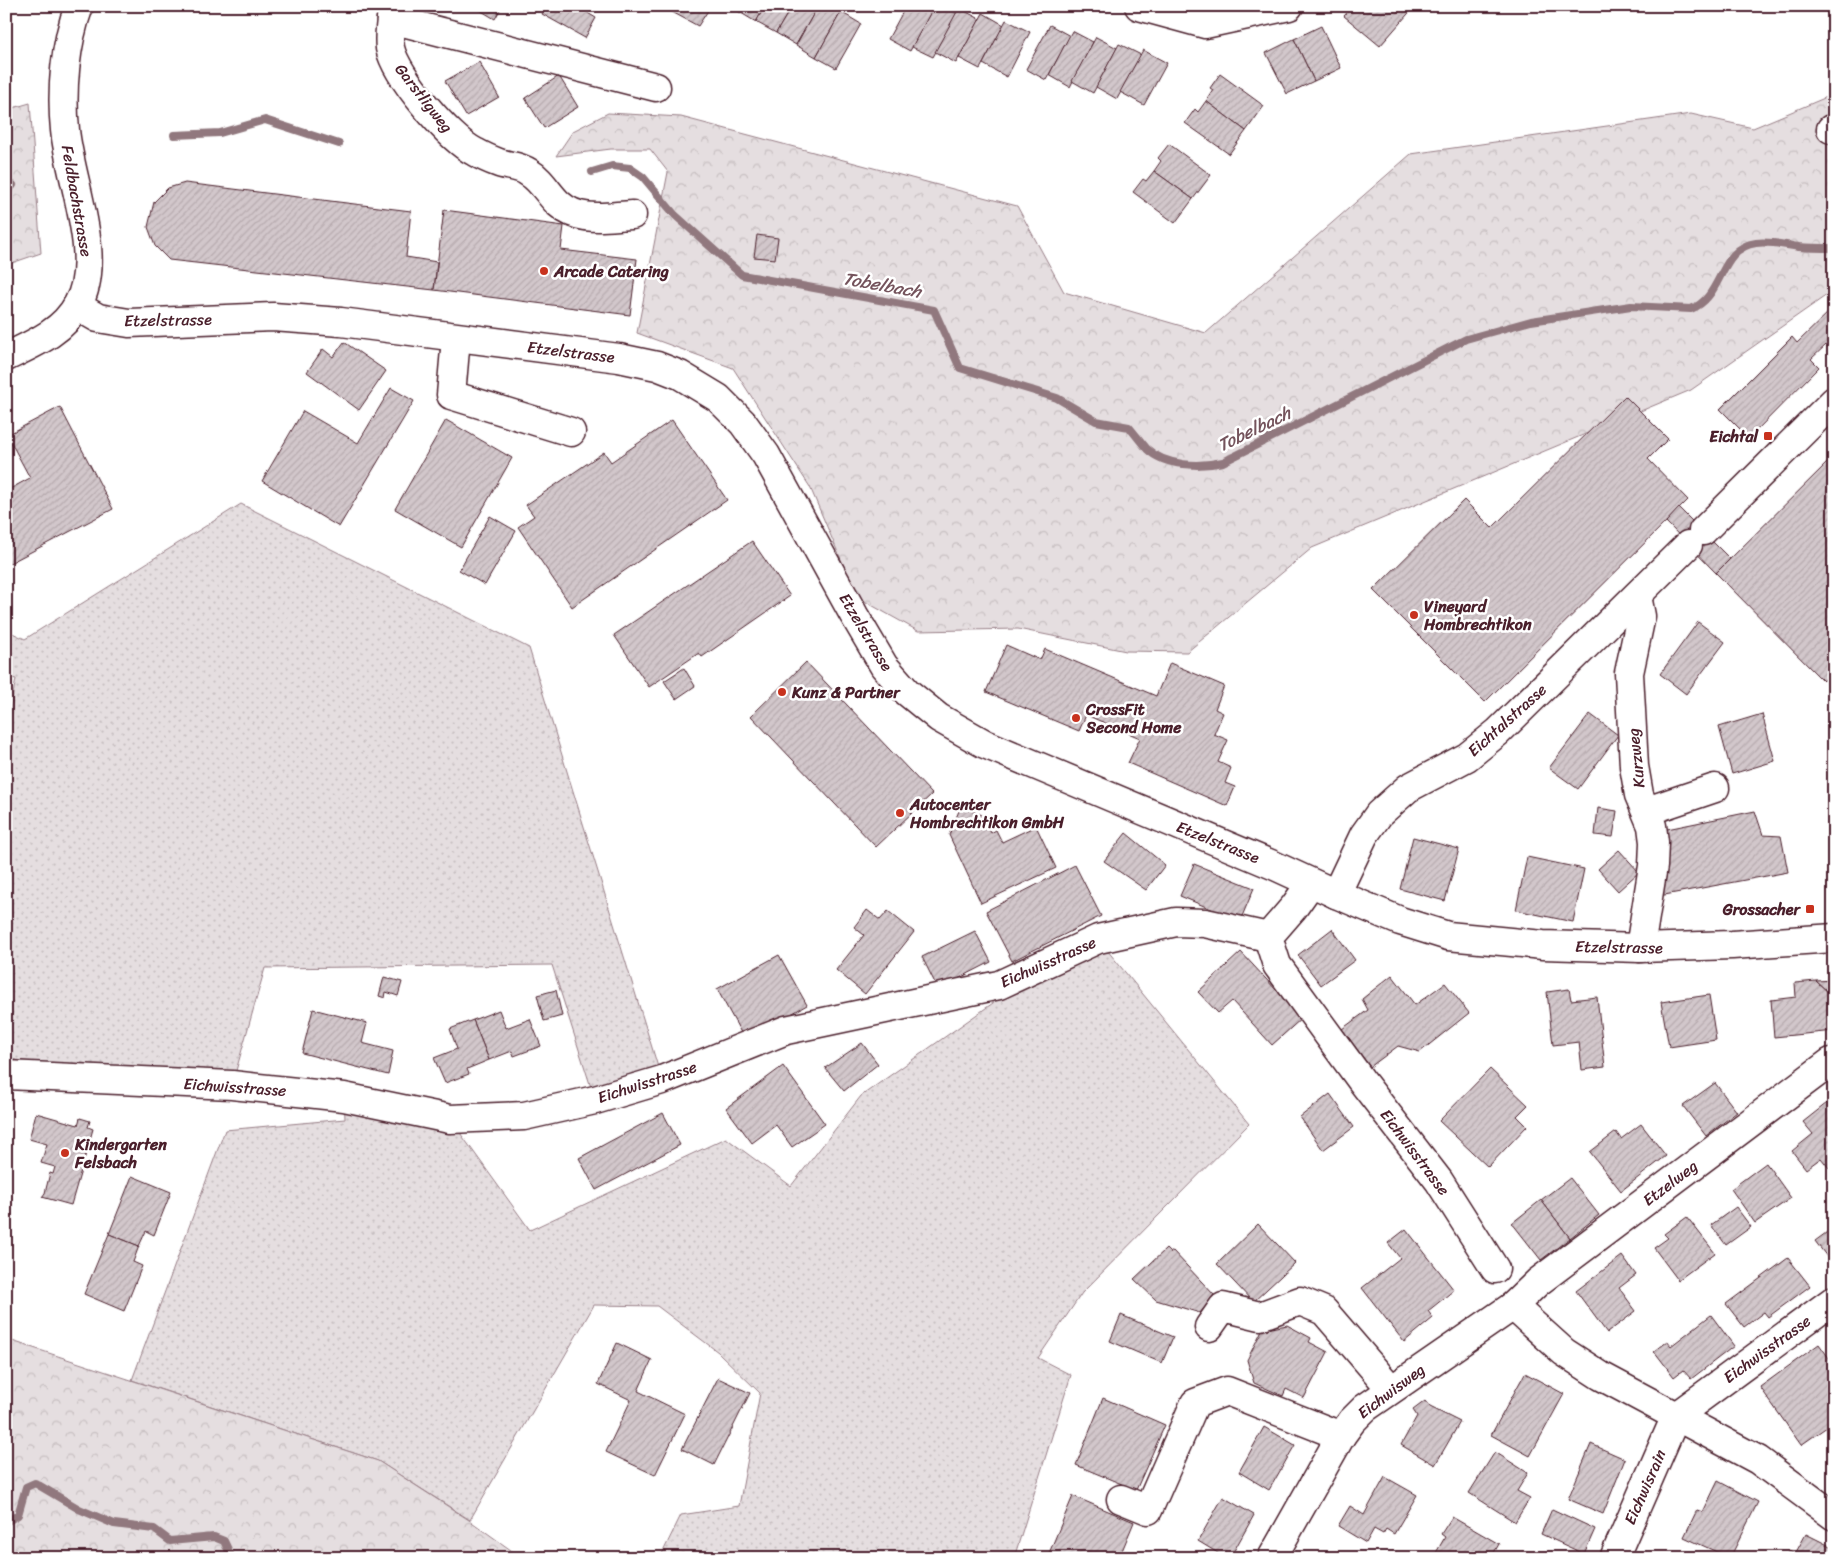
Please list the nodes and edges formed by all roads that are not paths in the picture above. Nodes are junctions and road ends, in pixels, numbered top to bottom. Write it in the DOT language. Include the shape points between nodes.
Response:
graph roads {
  1 [pos="79,6"];
  2 [pos="1139,6"];
  3 [pos="1289,6"];
  4 [pos="392,13"];
  5 [pos="656,88"];
  6 [pos="632,215"];
  7 [pos="77,306"];
  8 [pos="456,338"];
  9 [pos="6,357"];
  10 [pos="1834,401"];
  11 [pos="571,432"];
  12 [pos="1637,596"];
  13 [pos="1715,788"];
  14 [pos="1647,811"];
  15 [pos="1311,883"];
  16 [pos="1336,894"];
  17 [pos="1268,937"];
  18 [pos="1834,938"];
  19 [pos="1640,948"];
  20 [pos="1831,1062"];
  21 [pos="6,1075"];
  22 [pos="1495,1269"];
  23 [pos="1834,1300"];
  24 [pos="1513,1306"];
  25 [pos="1209,1327"];
  26 [pos="1390,1389"];
  27 [pos="1676,1416"];
  28 [pos="1341,1436"];
  29 [pos="1121,1498"];
  30 [pos="1834,1516"];
  31 [pos="1272,1558"];
  32 [pos="1614,1558"];
  1 -- 7 [label="street, Feldbachstrasse" via="64,91 65,130 87,241 86,283"];
  2 -- 3 [label="street" via="1206,24"];
  4 -- 5 [label="street"];
  4 -- 6 [label="street, Garstligweg" via="390,47 396,65 443,127 472,151 527,170 571,212 585,218"];
  7 -- 8 [label="street, Etzelstrasse" via="98,318 130,323 273,317 341,322"];
  7 -- 9 [label="street, Feldbachstrasse" via="50,334"];
  8 -- 11 [label="street" via="451,395"];
  8 -- 15 [label="street, Etzelstrasse" via="619,358 657,366 680,375 711,394 743,423 766,455 874,649 896,681 913,697 939,718 985,744"];
  10 -- 12 [label="street, Eichtalstrasse"];
  12 -- 14 [label="street, Kurzweg" via="1641,616 1629,673 1636,778 1639,795"];
  12 -- 16 [label="street, Eichtalstrasse" via="1498,732 1467,757 1408,788 1379,814 1364,835"];
  13 -- 14 [label="street"];
  14 -- 19 [label="street, Kurzweg" via="1653,832 1653,866"];
  15 -- 16 [label="street, Etzelstrasse"];
  15 -- 17 [label="street"];
  16 -- 19 [label="street, Etzelstrasse" via="1448,936 1543,946"];
  17 -- 21 [label="street, Eichwisstrasse" via="1205,923 1176,922 1098,939 999,985 786,1030 662,1080 524,1116 450,1119 344,1097 232,1085"];
  17 -- 22 [label="street, Eichwisstrasse" via="1278,965 1439,1181"];
  18 -- 19 [label="street, Etzelstrasse"];
  20 -- 24 [label="street, Etzelweg" via="1538,1282"];
  23 -- 27 [label="street, Eichwisstrasse"];
  24 -- 26 [label="street, Eichwisweg"];
  24 -- 27 [label="street" via="1564,1352"];
  25 -- 26 [label="street" via="1223,1308 1260,1316 1300,1301 1324,1311"];
  26 -- 28 [label="street, Eichwisweg" via="1352,1421"];
  27 -- 30 [label="street" via="1758,1460"];
  27 -- 32 [label="street, Eichwisrain"];
  28 -- 29 [label="street" via="1227,1391 1195,1403 1148,1510"];
  28 -- 31 [label="street, Eichwisweg"];
}
